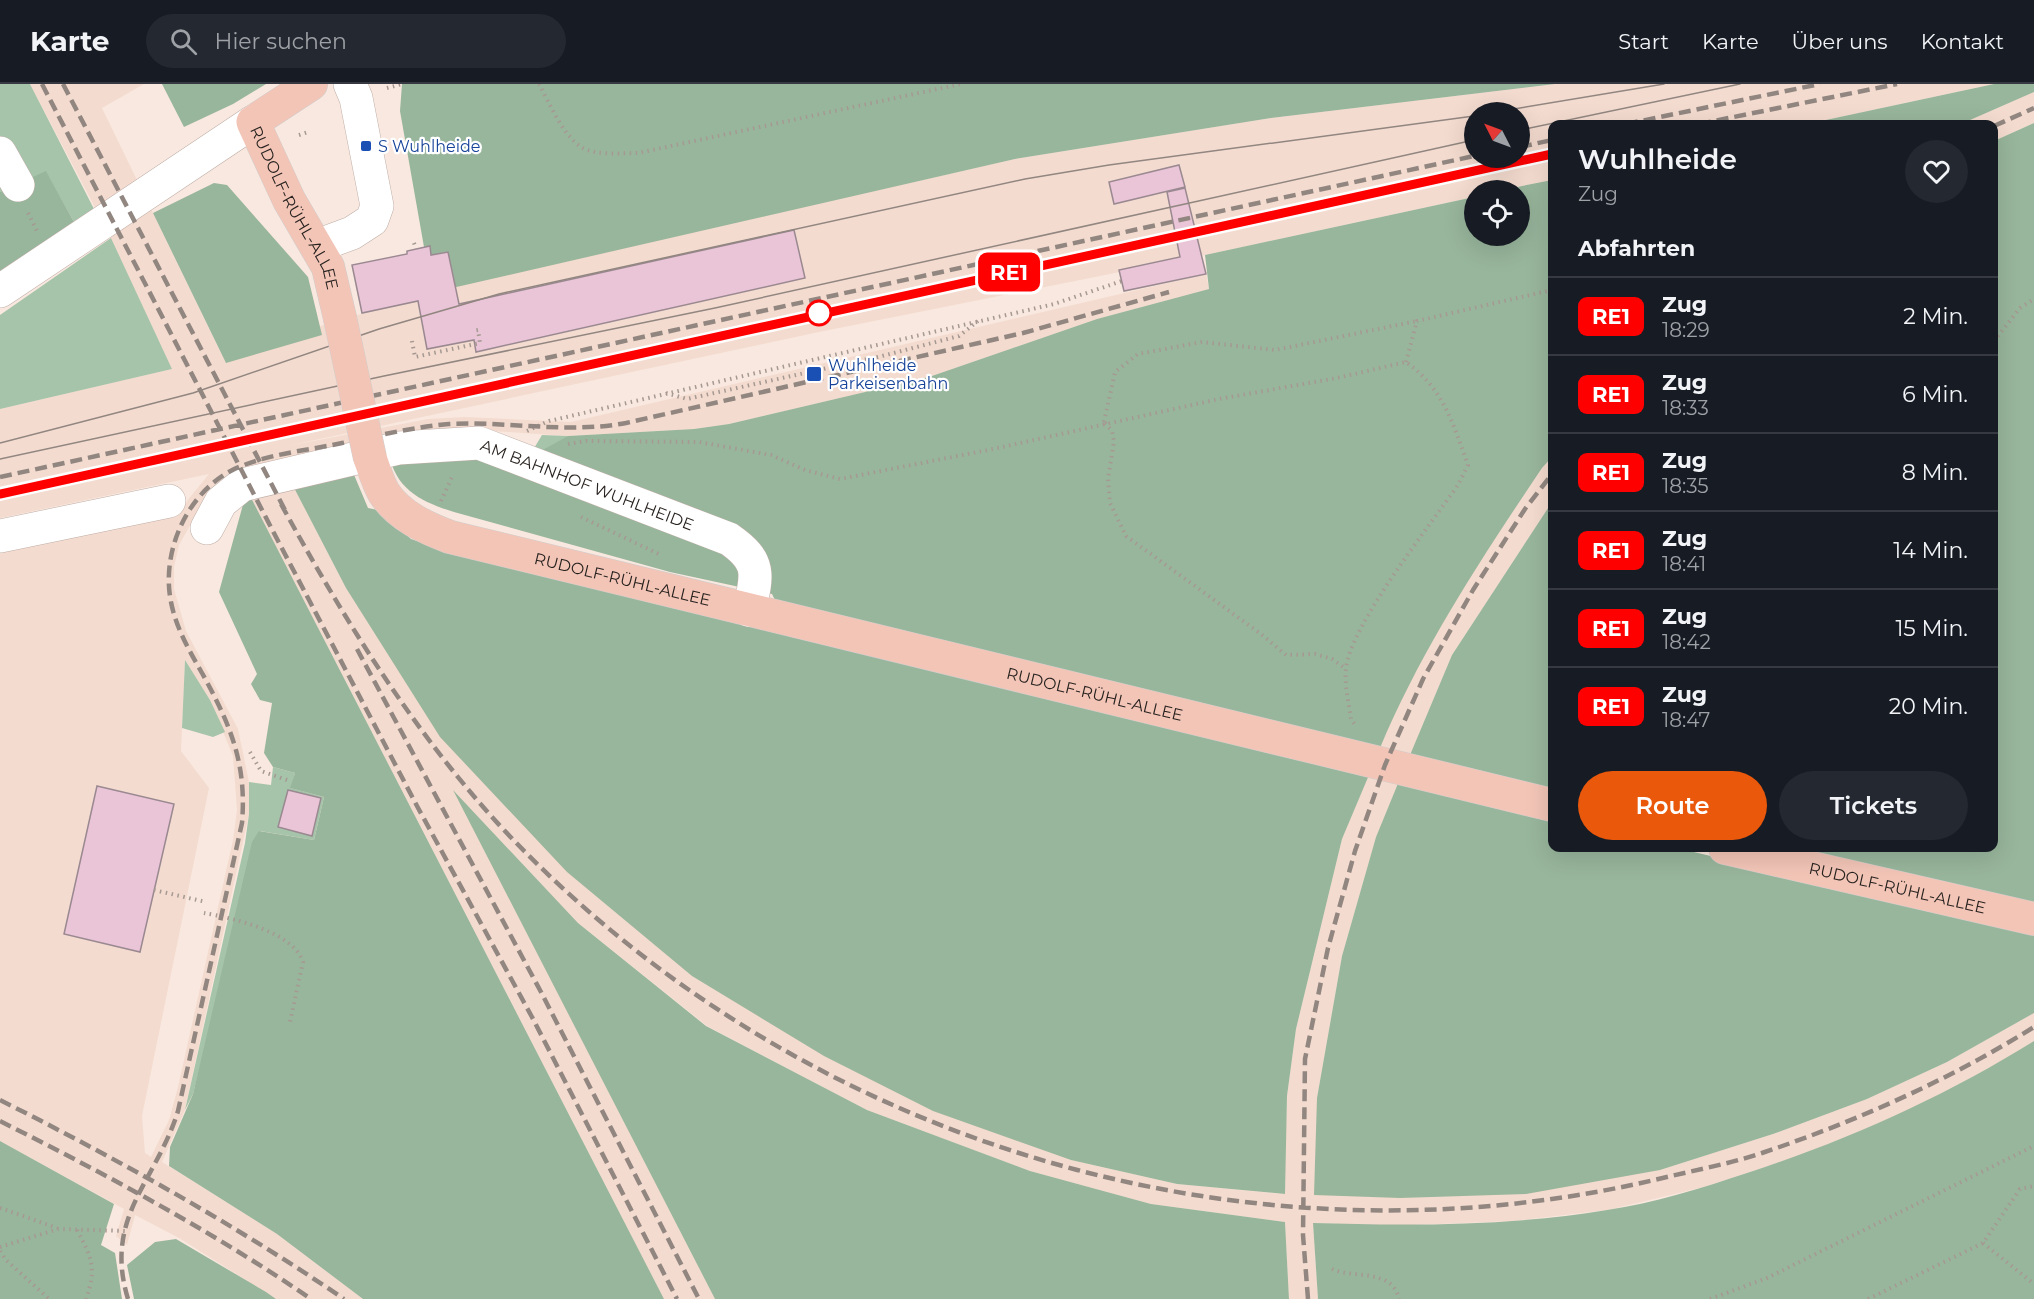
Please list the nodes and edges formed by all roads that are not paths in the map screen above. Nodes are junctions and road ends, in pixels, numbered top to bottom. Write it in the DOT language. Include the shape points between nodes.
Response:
graph roads {
  1 [pos="311,84"];
  2 [pos="350,84"];
  3 [pos="253,122"];
  4 [pos="0,153"];
  5 [pos="18,185"];
  6 [pos="317,246"];
  7 [pos="0,290"];
  8 [pos="169,501"];
  9 [pos="207,528"];
  10 [pos="0,536"];
  11 [pos="749,610"];
  12 [pos="1548,804"];
  13 [pos="1742,852"];
  14 [pos="2034,920"];
  1 -- 3 [label="main road"];
  2 -- 6 [label="street" via="377,206 372,220 352,233"];
  3 -- 6 [label="main road, RUDOLF-RÜHL-ALLEE" via="289,200"];
  3 -- 7 [label="street, RUDOLF-RÜHL-ALLEE"];
  4 -- 5 [label="street"];
  6 -- 11 [label="main road, RUDOLF-RÜHL-ALLEE, bridge" via="328,267 370,458 384,493 404,514 450,537"];
  8 -- 10 [label="street"];
  9 -- 11 [label="street, AM BAHNHOF WUHLHEIDE" via="221,502 242,485 399,448 479,443 729,539 750,556 756,571"];
  11 -- 12 [label="main road, RUDOLF-RÜHL-ALLEE"];
  13 -- 14 [label="main road, RUDOLF-RÜHL-ALLEE"];
}
